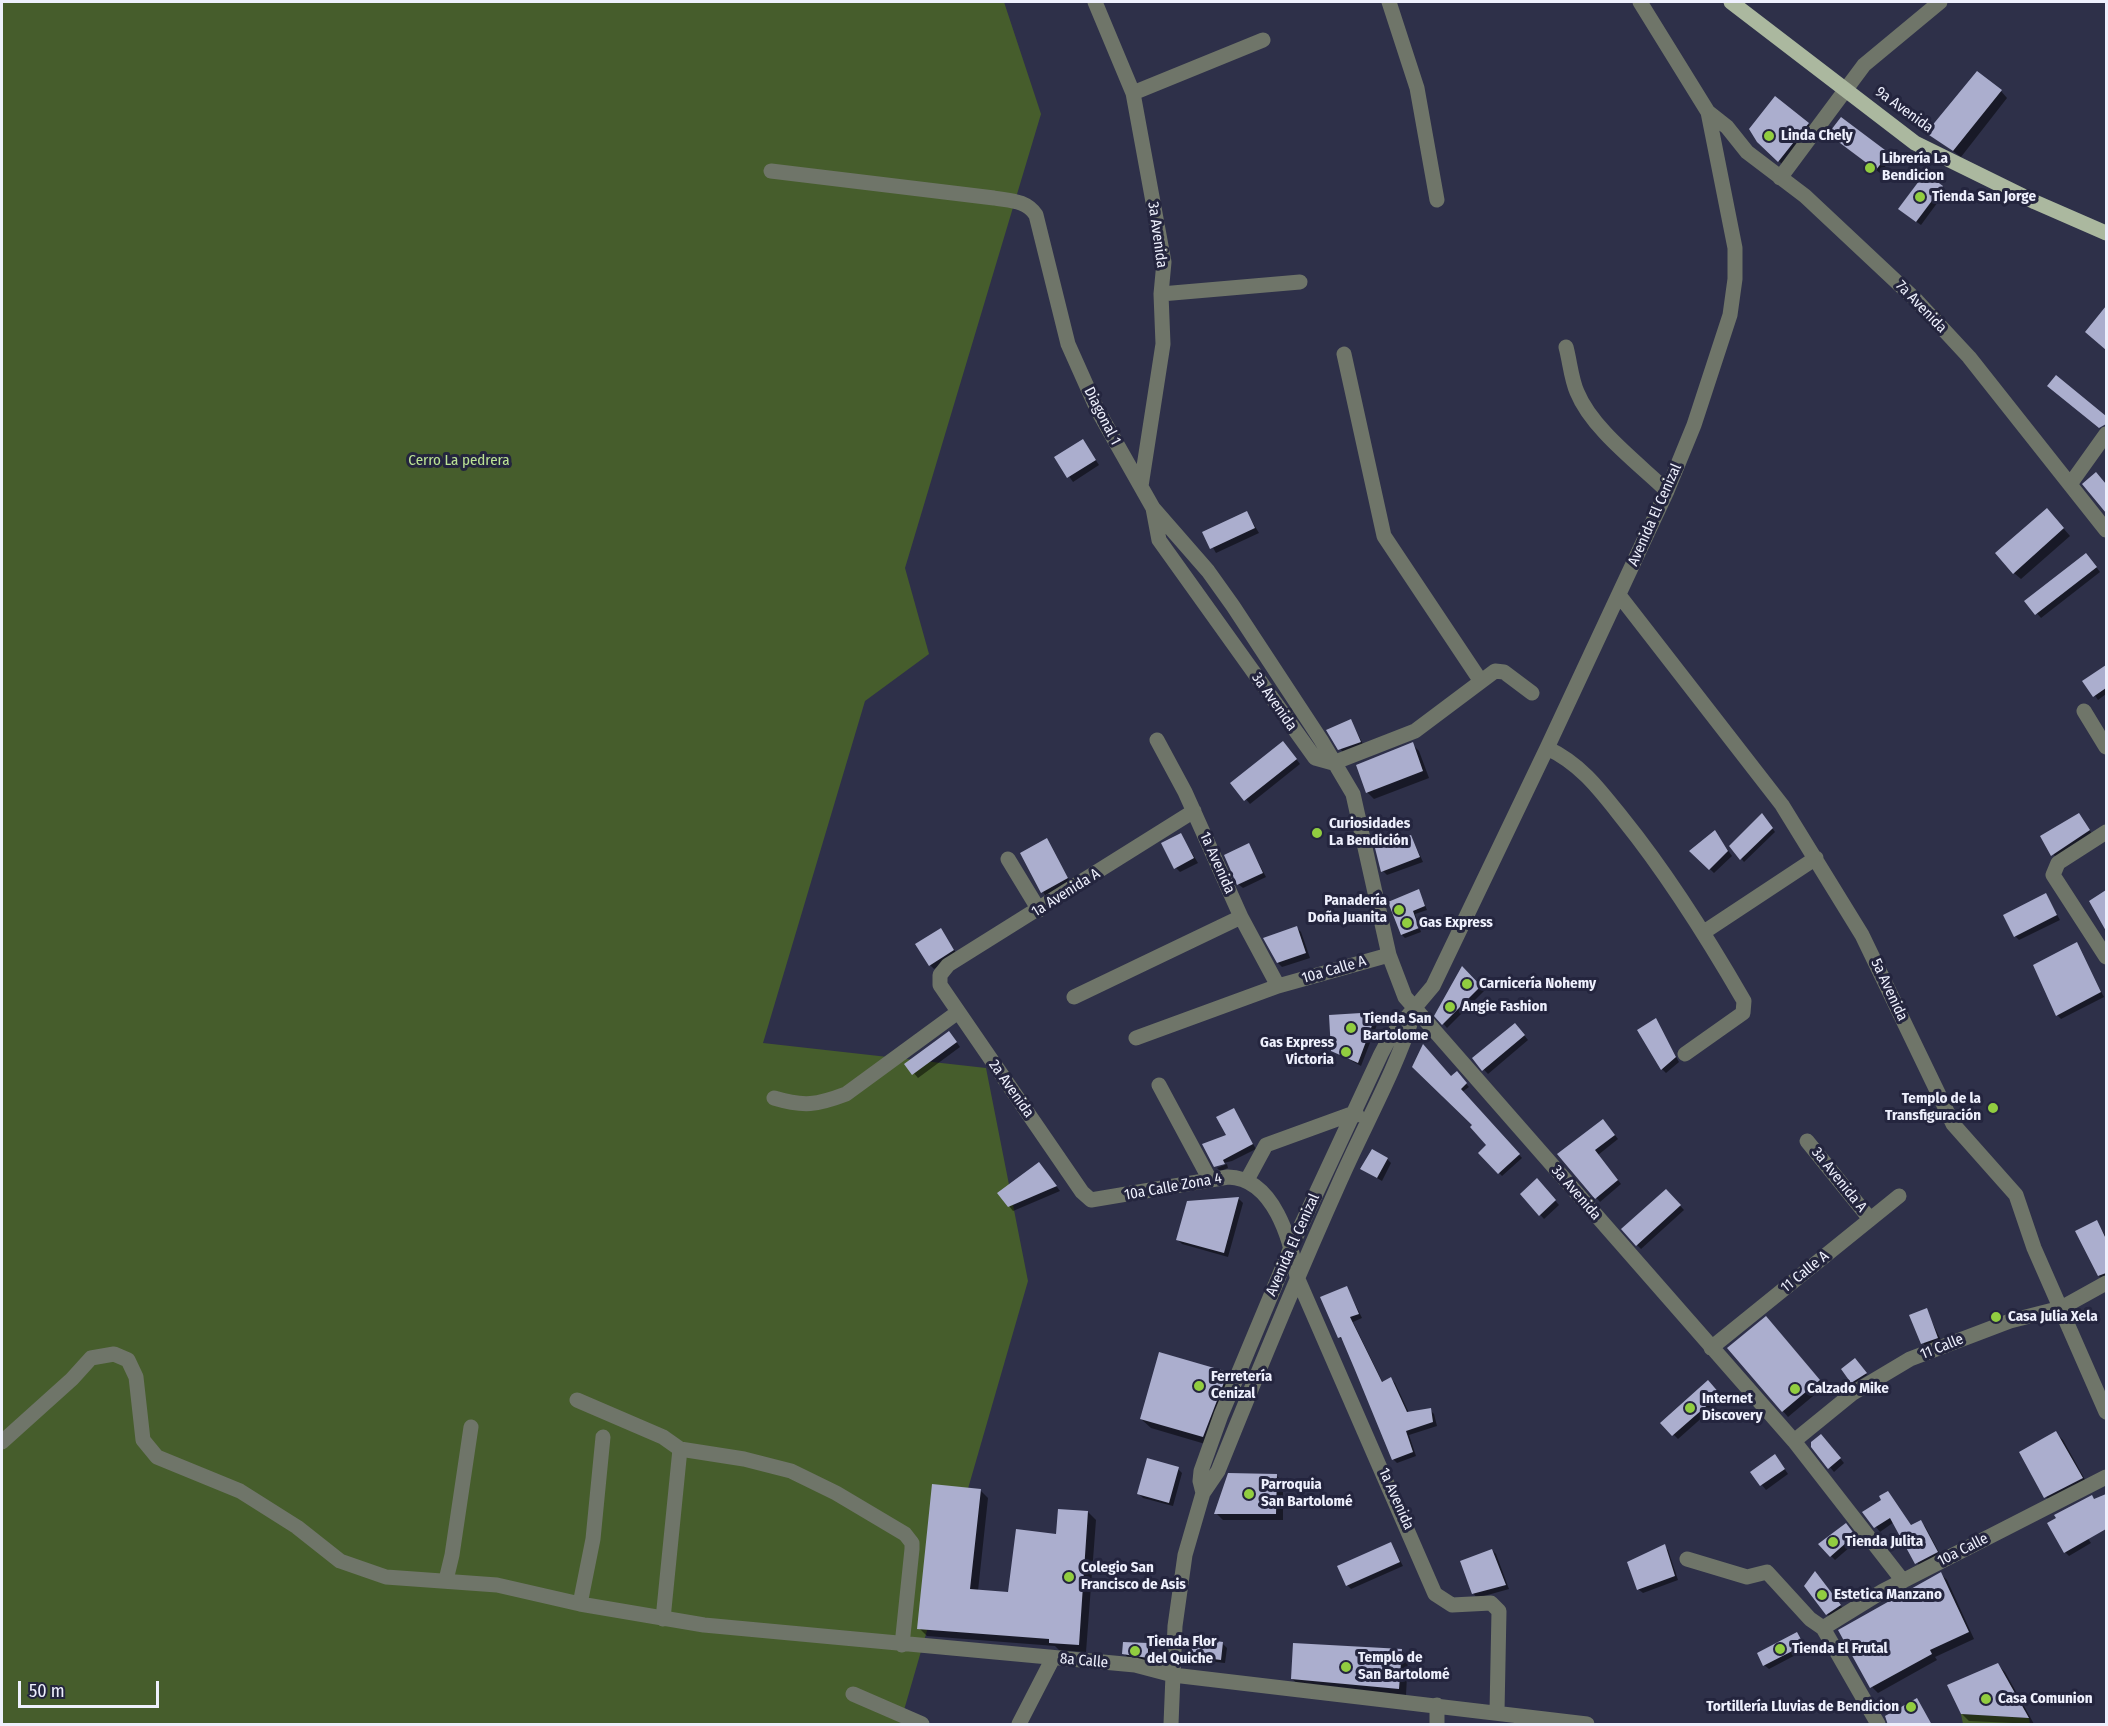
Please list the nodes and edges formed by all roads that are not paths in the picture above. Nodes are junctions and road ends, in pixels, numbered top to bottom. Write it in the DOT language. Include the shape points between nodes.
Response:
graph roads {
  1 [pos="1095,2"];
  2 [pos="1389,2"];
  3 [pos="1640,2"];
  4 [pos="1731,2"];
  5 [pos="1940,2"];
  6 [pos="1263,40"];
  7 [pos="1845,88"];
  8 [pos="1133,93"];
  9 [pos="1708,112"];
  10 [pos="771,171"];
  11 [pos="1780,178"];
  12 [pos="1437,200"];
  13 [pos="2106,233"];
  14 [pos="1300,282"];
  15 [pos="1161,294"];
  16 [pos="1566,347"];
  17 [pos="1344,354"];
  18 [pos="2106,434"];
  19 [pos="2071,483"];
  20 [pos="1141,486"];
  21 [pos="1667,491"];
  22 [pos="1154,507"];
  23 [pos="2106,530"];
  24 [pos="1619,595"];
  25 [pos="1480,680"];
  26 [pos="1532,693"];
  27 [pos="2084,711"];
  28 [pos="1157,740"];
  29 [pos="2106,747"];
  30 [pos="1547,748"];
  31 [pos="1333,763"];
  32 [pos="1194,811"];
  33 [pos="2106,832"];
  34 [pos="1816,858"];
  35 [pos="1008,859"];
  36 [pos="1039,910"];
  37 [pos="1241,917"];
  38 [pos="1704,933"];
  39 [pos="1389,955"];
  40 [pos="2106,957"];
  41 [pos="940,975"];
  42 [pos="1278,986"];
  43 [pos="1074,997"];
  44 [pos="1415,1009"];
  45 [pos="958,1012"];
  46 [pos="1136,1038"];
  47 [pos="1685,1054"];
  48 [pos="1159,1084"];
  49 [pos="774,1098"];
  50 [pos="1360,1117"];
  51 [pos="1807,1141"];
  52 [pos="1210,1180"];
  53 [pos="1247,1180"];
  54 [pos="1899,1196"];
  55 [pos="1091,1200"];
  56 [pos="1870,1219"];
  57 [pos="1292,1245"];
  58 [pos="1297,1277"];
  59 [pos="2106,1283"];
  60 [pos="2061,1308"];
  61 [pos="1711,1348"];
  62 [pos="577,1400"];
  63 [pos="2106,1412"];
  64 [pos="471,1427"];
  65 [pos="603,1437"];
  66 [pos="2,1442"];
  67 [pos="1794,1442"];
  68 [pos="681,1449"];
  69 [pos="2106,1477"];
  70 [pos="1203,1493"];
  71 [pos="1688,1559"];
  72 [pos="446,1580"];
  73 [pos="1903,1581"];
  74 [pos="580,1604"];
  75 [pos="663,1619"];
  76 [pos="1823,1628"];
  77 [pos="902,1645"];
  78 [pos="1053,1658"];
  79 [pos="1173,1675"];
  80 [pos="853,1694"];
  81 [pos="1437,1705"];
  82 [pos="1497,1712"];
  83 [pos="1556,1723"];
  84 [pos="922,1725"];
  85 [pos="1019,1725"];
  86 [pos="1171,1725"];
  87 [pos="1437,1725"];
  88 [pos="1587,1725"];
  89 [pos="1878,1725"];
  1 -- 8 [label="street, 3a Avenida"];
  2 -- 12 [label="street" via="1418,88"];
  3 -- 9 [label="street, Avenida El Cenizal"];
  4 -- 7 [label="main road, 9a Avenida"];
  5 -- 7 [label="street" via="1864,65"];
  6 -- 8 [label="street"];
  7 -- 11 [label="street"];
  7 -- 13 [label="main road, 9a Avenida" via="1915,143"];
  8 -- 15 [label="street, 3a Avenida" via="1164,262"];
  9 -- 11 [label="street, 7a Avenida" via="1727,127 1747,152"];
  9 -- 21 [label="street, Avenida El Cenizal" via="1731,220 1735,279 1730,315 1714,367"];
  10 -- 20 [label="street, Diagonal 1" via="1026,204 1036,215 1068,344 1097,409"];
  11 -- 19 [label="street, 7a Avenida" via="1917,301 1969,357"];
  14 -- 15 [label="street"];
  15 -- 20 [label="street, 3a Avenida" via="1162,355"];
  16 -- 21 [label="street" via="1576,391 1585,407"];
  17 -- 25 [label="street" via="1384,536"];
  18 -- 19 [label="street"];
  19 -- 23 [label="street, 7a Avenida"];
  20 -- 22 [label="street, 3a Avenida"];
  21 -- 24 [label="street, Avenida El Cenizal"];
  22 -- 31 [label="street, 3a Avenida" via="1208,571"];
  22 -- 31 [label="street, 3a Avenida" via="1159,540 1308,751 1315,758"];
  24 -- 30 [label="street, Avenida El Cenizal"];
  24 -- 34 [label="street, 5a Avenida" via="1743,753"];
  25 -- 26 [label="street" via="1500,671"];
  25 -- 31 [label="street" via="1415,731"];
  27 -- 29 [label="street"];
  28 -- 32 [label="street, 1a Avenida"];
  30 -- 38 [label="street" via="1566,756 1591,779"];
  30 -- 44 [label="street, Avenida El Cenizal" via="1447,960"];
  31 -- 39 [label="street, 3a Avenida" via="1353,794 1360,816"];
  32 -- 36 [label="street, 1a Avenida A"];
  32 -- 37 [label="street, 1a Avenida"];
  33 -- 40 [label="street" via="2053,870 2054,879"];
  34 -- 38 [label="street"];
  34 -- 60 [label="street, 5a Avenida" via="1862,935 1953,1124 2016,1195"];
  35 -- 36 [label="street"];
  36 -- 41 [label="street, 1a Avenida A" via="948,964"];
  37 -- 42 [label="street, 1a Avenida"];
  37 -- 43 [label="street"];
  38 -- 47 [label="street" via="1745,1009"];
  39 -- 42 [label="street, 10a Calle A"];
  39 -- 44 [label="street, 3a Avenida" via="1397,982"];
  41 -- 45 [label="street, 2a Avenida" via="943,990"];
  42 -- 46 [label="street, 10a Calle A"];
  44 -- 50 [label="street, Avenida El Cenizal" via="1399,1056"];
  44 -- 61 [label="street, 3a Avenida"];
  45 -- 49 [label="street" via="846,1094 800,1106"];
  45 -- 55 [label="street, 2a Avenida"];
  48 -- 52 [label="street"];
  50 -- 53 [label="street" via="1266,1145"];
  50 -- 57 [label="street, Avenida El Cenizal"];
  50 -- 58 [label="street, Avenida El Cenizal"];
  51 -- 56 [label="street, 3a Avenida A"];
  52 -- 53 [label="street, 10a Calle Zona 4"];
  52 -- 55 [label="street, 10a Calle Zona 4"];
  53 -- 57 [label="street" via="1263,1193"];
  54 -- 56 [label="street, 11 Calle A"];
  56 -- 61 [label="street, 11 Calle A"];
  57 -- 58 [label="street, 1a Avenida"];
  57 -- 70 [label="street, Avenida El Cenizal" via="1201,1470"];
  58 -- 70 [label="street, Avenida El Cenizal" via="1218,1471"];
  58 -- 82 [label="street, 1a Avenida" via="1435,1594 1452,1605 1491,1603 1499,1611"];
  59 -- 60 [label="street, 11 Calle"];
  60 -- 63 [label="street, 5a Avenida"];
  60 -- 67 [label="street, 11 Calle" via="2000,1325 1910,1359 1853,1393"];
  61 -- 67 [label="street, 3a Avenida"];
  62 -- 68 [label="street" via="663,1437"];
  64 -- 72 [label="street"];
  65 -- 74 [label="street" via="593,1539"];
  66 -- 72 [label="street, 8a Calle" via="91,1358 114,1354 128,1360 136,1377 143,1440 157,1457 240,1491 297,1527 340,1561 386,1577"];
  67 -- 73 [label="street, 3a Avenida"];
  68 -- 75 [label="street"];
  68 -- 77 [label="street" via="791,1471 906,1534 912,1549"];
  69 -- 73 [label="street, 10a Calle"];
  70 -- 79 [label="street, Avenida El Cenizal" via="1185,1555"];
  71 -- 76 [label="street" via="1747,1577 1767,1572"];
  72 -- 74 [label="street, 8a Calle" via="497,1585"];
  73 -- 76 [label="street, 10a Calle"];
  74 -- 75 [label="street, 8a Calle"];
  75 -- 77 [label="street, 8a Calle"];
  76 -- 89 [label="street"];
  77 -- 78 [label="street, 8a Calle"];
  78 -- 79 [label="street, 8a Calle" via="1135,1665"];
  78 -- 85 [label="street"];
  79 -- 81 [label="street, 8a Calle"];
  79 -- 86 [label="street, Avenida El Cenizal"];
  80 -- 84 [label="street"];
  81 -- 82 [label="street, 8a Calle"];
  81 -- 87 [label="street"];
  82 -- 83 [label="street, 8a Calle"];
  83 -- 88 [label="street, 8a Calle"];
}
